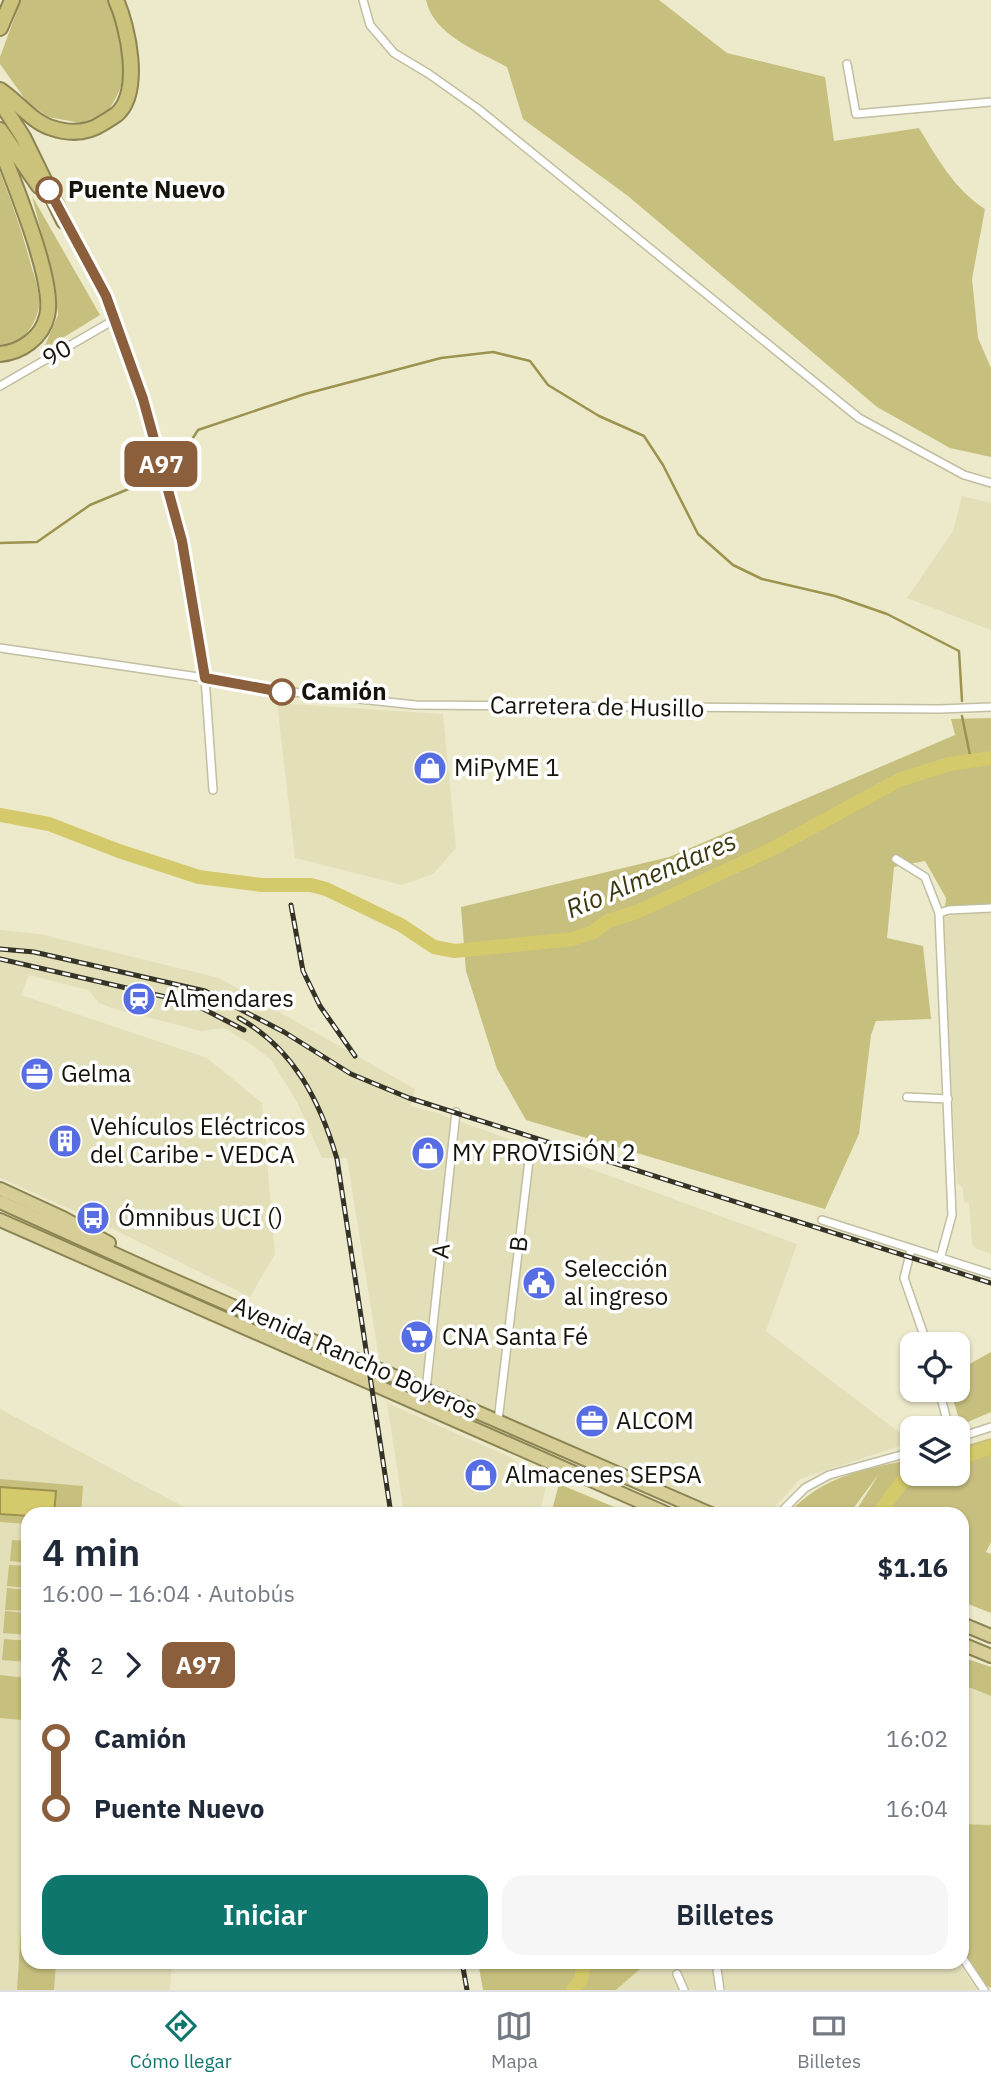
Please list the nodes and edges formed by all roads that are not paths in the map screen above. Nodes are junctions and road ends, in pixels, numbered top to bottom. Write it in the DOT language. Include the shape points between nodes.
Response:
graph roads {
  1 [pos="10,0"];
  2 [pos="116,0"];
  3 [pos="363,0"];
  4 [pos="0,28"];
  5 [pos="847,64"];
  6 [pos="0,81"];
  7 [pos="3,96"];
  8 [pos="991,102"];
  9 [pos="0,130"];
  10 [pos="0,146"];
  11 [pos="64,221"];
  12 [pos="114,320"];
  13 [pos="0,354"];
  14 [pos="0,386"];
  15 [pos="991,483"];
  16 [pos="0,648"];
  17 [pos="205,678"];
  18 [pos="991,707"];
  19 [pos="213,790"];
  20 [pos="896,859"];
  21 [pos="991,908"];
  22 [pos="939,913"];
  23 [pos="907,1097"];
  24 [pos="948,1099"];
  25 [pos="456,1112"];
  26 [pos="530,1152"];
  27 [pos="0,1189"];
  28 [pos="0,1202"];
  29 [pos="0,1220"];
  30 [pos="822,1220"];
  31 [pos="911,1250"];
  32 [pos="940,1259"];
  33 [pos="150,1270"];
  34 [pos="991,1275"];
  35 [pos="923,1332"];
  36 [pos="426,1390"];
  37 [pos="498,1421"];
  38 [pos="991,1427"];
  39 [pos="970,1434"];
  40 [pos="900,1455"];
  41 [pos="652,1507"];
  42 [pos="695,1507"];
  43 [pos="786,1507"];
  44 [pos="969,1626"];
  45 [pos="991,1636"];
  46 [pos="969,1647"];
  47 [pos="991,1656"];
  48 [pos="969,1968"];
  49 [pos="717,1969"];
  50 [pos="677,1974"];
  51 [pos="684,1990"];
  52 [pos="720,1990"];
  53 [pos="984,1990"];
  1 -- 4 [label="highway"];
  2 -- 7 [label="highway" via="131,77 118,113 93,130 69,133 49,128"];
  3 -- 15 [label="street" via="370,25 394,53 477,108 859,418 964,475"];
  5 -- 8 [label="street" via="856,114"];
  6 -- 7 [label="highway"];
  7 -- 11 [label="highway"];
  9 -- 11 [label="highway"];
  10 -- 13 [label="highway" via="38,255 49,302 47,317 35,337 27,345"];
  11 -- 12 [label="street" via="106,296"];
  12 -- 14 [label="street, 90"];
  12 -- 17 [label="street" via="143,399 182,541"];
  16 -- 17 [label="street, Carretera de Husillo"];
  17 -- 18 [label="street, Carretera de Husillo" via="254,688 416,705"];
  17 -- 19 [label="street"];
  20 -- 22 [label="street" via="925,877"];
  21 -- 22 [label="street"];
  22 -- 24 [label="street"];
  23 -- 24 [label="street"];
  24 -- 32 [label="street" via="952,1214"];
  25 -- 36 [label="street, A"];
  26 -- 37 [label="street, B"];
  27 -- 33 [label="highway" via="99,1238"];
  28 -- 33 [label="highway, Avenida Rancho Boyeros"];
  29 -- 41 [label="highway, Avenida Rancho Boyeros"];
  30 -- 31 [label="street"];
  31 -- 32 [label="street"];
  31 -- 35 [label="street" via="904,1278"];
  32 -- 34 [label="street"];
  33 -- 36 [label="highway, Avenida Rancho Boyeros"];
  36 -- 37 [label="highway, Avenida Rancho Boyeros"];
  37 -- 42 [label="highway, Avenida Rancho Boyeros"];
  38 -- 39 [label="street"];
  40 -- 43 [label="street" via="829,1475 805,1488"];
  44 -- 45 [label="highway"];
  46 -- 47 [label="highway"];
  48 -- 53 [label="street"];
  49 -- 52 [label="street"];
  50 -- 51 [label="street"];
}
